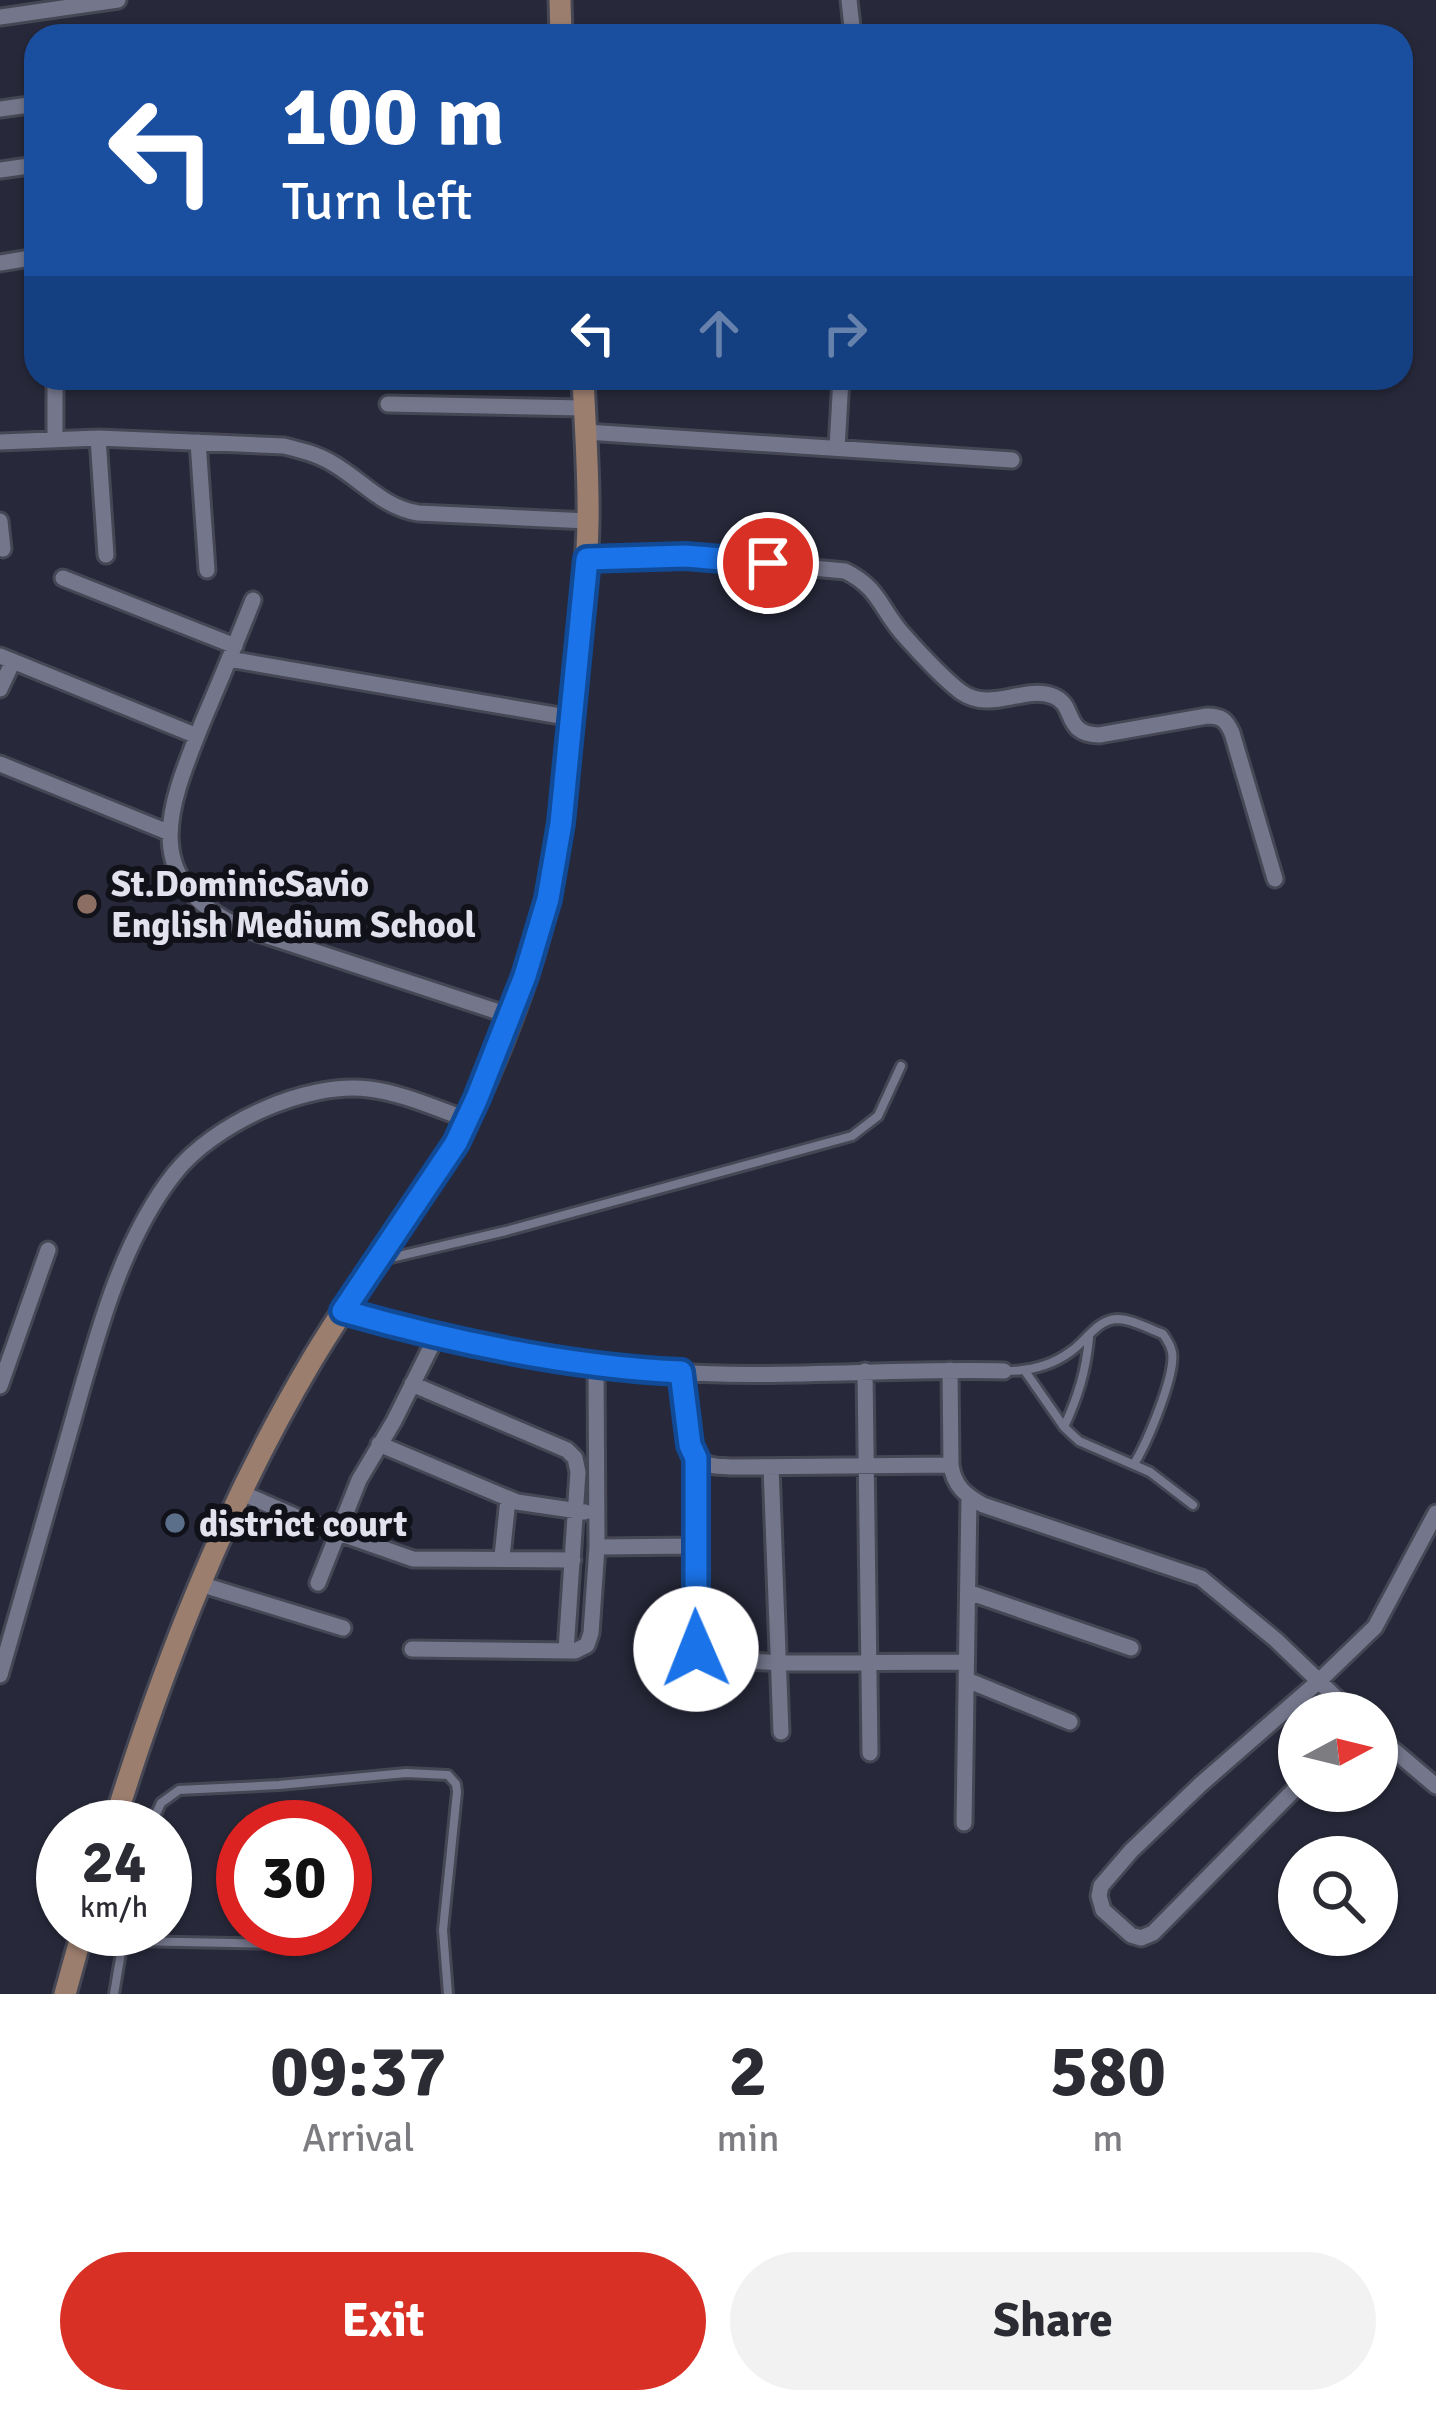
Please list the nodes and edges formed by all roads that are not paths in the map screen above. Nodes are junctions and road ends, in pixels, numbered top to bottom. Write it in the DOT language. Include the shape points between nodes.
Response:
graph roads {
  1 [pos="118,0"];
  2 [pos="0,17"];
  3 [pos="55,390"];
  4 [pos="583,390"];
  5 [pos="840,390"];
  6 [pos="388,404"];
  7 [pos="584,408"];
  8 [pos="586,432"];
  9 [pos="98,438"];
  10 [pos="55,440"];
  11 [pos="0,442"];
  12 [pos="198,442"];
  13 [pos="837,448"];
  14 [pos="1012,460"];
  15 [pos="588,520"];
  16 [pos="0,521"];
  17 [pos="3,549"];
  18 [pos="106,555"];
  19 [pos="587,559"];
  20 [pos="207,570"];
  21 [pos="63,578"];
  22 [pos="253,600"];
  23 [pos="232,652"];
  24 [pos="6,658"];
  25 [pos="0,689"];
  26 [pos="572,718"];
  27 [pos="197,736"];
  28 [pos="0,764"];
  29 [pos="170,833"];
  30 [pos="1275,880"];
  31 [pos="511,1016"];
  32 [pos="901,1066"];
  33 [pos="461,1131"];
  34 [pos="48,1250"];
  35 [pos="375,1262"];
  36 [pos="343,1311"];
  37 [pos="437,1335"];
  38 [pos="1089,1336"];
  39 [pos="596,1364"];
  40 [pos="950,1370"];
  41 [pos="865,1371"];
  42 [pos="1004,1371"];
  43 [pos="1024,1371"];
  44 [pos="681,1372"];
  45 [pos="412,1384"];
  46 [pos="0,1386"];
  47 [pos="1064,1427"];
  48 [pos="379,1444"];
  49 [pos="696,1458"];
  50 [pos="1134,1464"];
  51 [pos="951,1465"];
  52 [pos="865,1466"];
  53 [pos="771,1467"];
  54 [pos="242,1493"];
  55 [pos="969,1497"];
  56 [pos="508,1499"];
  57 [pos="1193,1505"];
  58 [pos="577,1511"];
  59 [pos="597,1513"];
  60 [pos="1436,1513"];
  61 [pos="338,1534"];
  62 [pos="695,1546"];
  63 [pos="597,1547"];
  64 [pos="502,1557"];
  65 [pos="573,1560"];
  66 [pos="319,1583"];
  67 [pos="200,1584"];
  68 [pos="968,1592"];
  69 [pos="343,1628"];
  70 [pos="412,1648"];
  71 [pos="1131,1648"];
  72 [pos="566,1651"];
  73 [pos="967,1662"];
  74 [pos="781,1663"];
  75 [pos="868,1663"];
  76 [pos="0,1675"];
  77 [pos="967,1680"];
  78 [pos="1319,1681"];
  79 [pos="1306,1692"];
  80 [pos="1330,1692"];
  81 [pos="1278,1717"];
  82 [pos="1070,1722"];
  83 [pos="782,1732"];
  84 [pos="870,1753"];
  85 [pos="1398,1754"];
  86 [pos="1436,1786"];
  87 [pos="122,1800"];
  88 [pos="165,1800"];
  89 [pos="1278,1806"];
  90 [pos="964,1823"];
  91 [pos="75,1956"];
  92 [pos="120,1956"];
  93 [pos="65,1994"];
  94 [pos="114,1994"];
  95 [pos="448,1994"];
  1 -- 2 [label="street"];
  3 -- 10 [label="street"];
  4 -- 7 [label="street"];
  5 -- 13 [label="street"];
  6 -- 7 [label="street"];
  7 -- 8 [label="street"];
  8 -- 13 [label="street"];
  8 -- 15 [label="street"];
  9 -- 10 [label="street"];
  9 -- 12 [label="street"];
  9 -- 18 [label="street"];
  10 -- 11 [label="street"];
  12 -- 15 [label="street" via="310,453 400,510"];
  12 -- 20 [label="street"];
  13 -- 14 [label="street"];
  15 -- 19 [label="street"];
  16 -- 17 [label="street"];
  19 -- 26 [label="street"];
  19 -- 30 [label="street" via="730,558 845,572 864,580 898,629 962,692 980,700 1053,696 1085,735 1219,716 1232,733"];
  21 -- 23 [label="street"];
  22 -- 23 [label="street"];
  23 -- 26 [label="street"];
  23 -- 27 [label="street"];
  24 -- 25 [label="street"];
  24 -- 27 [label="street"];
  26 -- 31 [label="street" via="548,899"];
  27 -- 29 [label="street"];
  28 -- 29 [label="street"];
  29 -- 31 [label="street" via="178,873 214,914"];
  31 -- 33 [label="street"];
  32 -- 35 [label="lane" via="878,1116 852,1136"];
  33 -- 35 [label="street"];
  33 -- 76 [label="street" via="410,1099 333,1090 257,1112 177,1169 150,1208 104,1310"];
  34 -- 46 [label="street"];
  35 -- 36 [label="street"];
  36 -- 37 [label="street"];
  36 -- 54 [label="street"];
  37 -- 39 [label="street"];
  37 -- 45 [label="street"];
  38 -- 43 [label="lane"];
  38 -- 47 [label="lane"];
  38 -- 50 [label="lane" via="1109,1319 1123,1319 1169,1343 1171,1371"];
  39 -- 44 [label="street"];
  39 -- 59 [label="street"];
  40 -- 41 [label="street"];
  40 -- 42 [label="street"];
  40 -- 51 [label="street"];
  41 -- 44 [label="street"];
  41 -- 52 [label="street"];
  42 -- 43 [label="lane"];
  43 -- 47 [label="lane"];
  44 -- 49 [label="street"];
  45 -- 48 [label="street"];
  45 -- 58 [label="street" via="572,1453"];
  47 -- 50 [label="lane"];
  48 -- 56 [label="street"];
  48 -- 61 [label="street"];
  49 -- 53 [label="street"];
  49 -- 62 [label="street"];
  50 -- 57 [label="lane"];
  51 -- 52 [label="street"];
  51 -- 55 [label="street"];
  52 -- 53 [label="street"];
  52 -- 75 [label="street"];
  53 -- 74 [label="street"];
  54 -- 61 [label="street"];
  54 -- 67 [label="street"];
  55 -- 68 [label="street"];
  55 -- 78 [label="street" via="1201,1578"];
  56 -- 58 [label="street"];
  56 -- 64 [label="street"];
  58 -- 59 [label="street"];
  58 -- 65 [label="street"];
  59 -- 63 [label="street"];
  60 -- 78 [label="street" via="1375,1627"];
  61 -- 64 [label="street" via="413,1558"];
  61 -- 66 [label="street"];
  62 -- 63 [label="street"];
  62 -- 74 [label="street" via="696,1649"];
  63 -- 72 [label="street" via="589,1639"];
  64 -- 65 [label="street"];
  65 -- 72 [label="street"];
  67 -- 69 [label="street"];
  67 -- 87 [label="street"];
  68 -- 71 [label="street"];
  68 -- 73 [label="street"];
  70 -- 72 [label="street"];
  73 -- 75 [label="street"];
  73 -- 77 [label="street"];
  74 -- 75 [label="street"];
  74 -- 83 [label="street"];
  75 -- 84 [label="street"];
  77 -- 82 [label="street"];
  77 -- 90 [label="street"];
  78 -- 79 [label="street"];
  78 -- 80 [label="street"];
  81 -- 89 [label="street" via="1131,1851 1101,1886 1103,1910 1131,1935 1154,1933"];
  85 -- 86 [label="street"];
  88 -- 95 [label="lane" via="178,1790 448,1775 457,1792 443,1930"];
  91 -- 93 [label="street"];
  92 -- 94 [label="lane"];
}
